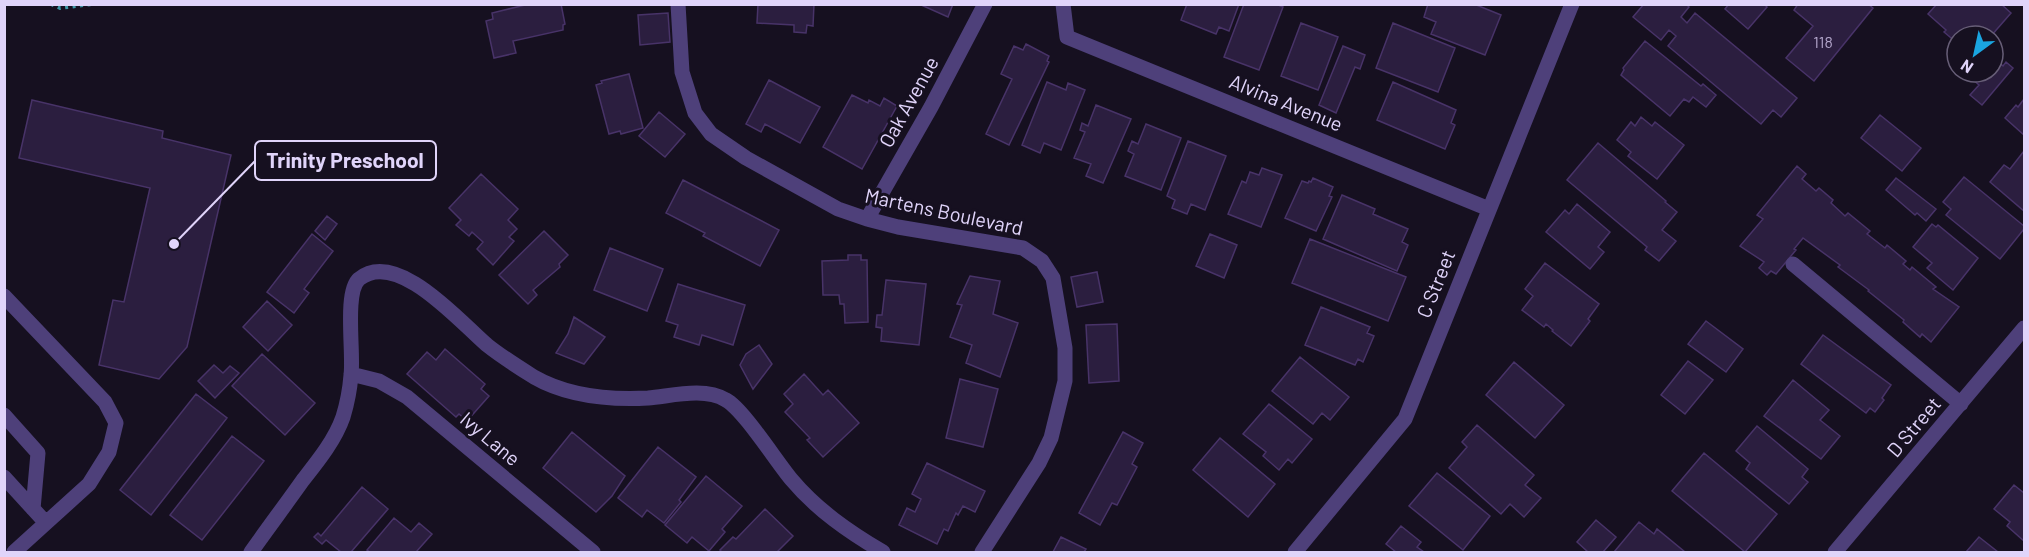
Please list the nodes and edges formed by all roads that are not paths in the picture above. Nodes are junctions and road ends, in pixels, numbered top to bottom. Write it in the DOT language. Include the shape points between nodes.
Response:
graph roads {
  1 [pos="678,4"];
  2 [pos="985,4"];
  3 [pos="1063,4"];
  4 [pos="1572,4"];
  5 [pos="1489,209"];
  6 [pos="867,219"];
  7 [pos="1794,264"];
  8 [pos="4,296"];
  9 [pos="2025,328"];
  10 [pos="351,374"];
  11 [pos="1961,404"];
  12 [pos="4,415"];
  13 [pos="4,477"];
  14 [pos="33,509"];
  15 [pos="45,523"];
  16 [pos="14,552"];
  17 [pos="251,552"];
  18 [pos="593,552"];
  19 [pos="883,552"];
  20 [pos="982,552"];
  21 [pos="1295,552"];
  22 [pos="1835,552"];
  1 -- 6 [label="street, Martens Boulevard" via="682,72 694,113 711,134 805,192"];
  2 -- 6 [label="street, Oak Avenue"];
  3 -- 5 [label="street, Alvina Avenue" via="1067,37"];
  4 -- 5 [label="street, C Street"];
  5 -- 21 [label="street, C Street" via="1405,419"];
  6 -- 20 [label="street, Martens Boulevard" via="1023,248 1042,261 1053,278 1065,348 1065,381 1051,438"];
  7 -- 11 [label="street"];
  8 -- 15 [label="street" via="105,402 116,423 109,452 89,484"];
  9 -- 11 [label="street, D Street"];
  10 -- 17 [label="street" via="342,417 326,449"];
  10 -- 18 [label="street, Ivy Lane" via="379,381 407,397"];
  10 -- 19 [label="street" via="351,292 358,280 374,271 392,273 412,281 488,346 547,384 606,398 712,393 728,400 811,500 855,536"];
  11 -- 22 [label="street, D Street"];
  12 -- 14 [label="street" via="38,453"];
  13 -- 14 [label="street"];
  14 -- 15 [label="street"];
  15 -- 16 [label="street"];
}
